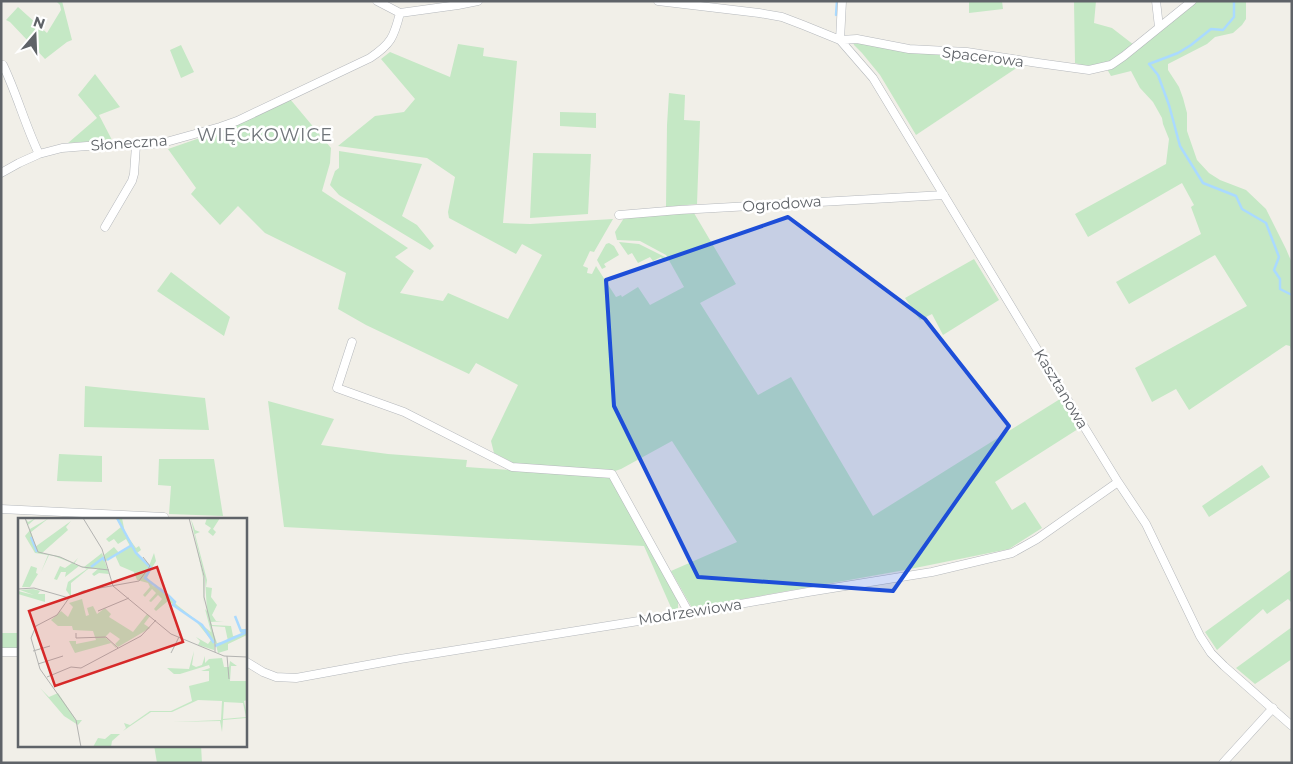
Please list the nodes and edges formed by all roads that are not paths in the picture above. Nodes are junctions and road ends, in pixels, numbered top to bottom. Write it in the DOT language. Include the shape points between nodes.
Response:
graph roads {
  1 [pos="377,1"];
  2 [pos="478,1"];
  3 [pos="658,1"];
  4 [pos="842,1"];
  5 [pos="1156,1"];
  6 [pos="1192,1"];
  7 [pos="400,13"];
  8 [pos="1159,27"];
  9 [pos="840,40"];
  10 [pos="3,65"];
  11 [pos="136,145"];
  12 [pos="39,154"];
  13 [pos="1,174"];
  14 [pos="944,194"];
  15 [pos="619,215"];
  16 [pos="106,227"];
  17 [pos="352,342"];
  18 [pos="1118,482"];
  19 [pos="1,509"];
  20 [pos="164,517"];
  21 [pos="688,613"];
  22 [pos="1,652"];
  23 [pos="18,652"];
  24 [pos="246,661"];
  25 [pos="1273,708"];
  26 [pos="1292,726"];
  27 [pos="1223,763"];
  1 -- 7 [label="street"];
  2 -- 7 [label="street"];
  3 -- 9 [label="street" via="782,17"];
  4 -- 9 [label="street"];
  5 -- 8 [label="street"];
  6 -- 8 [label="street, Spacerowa"];
  7 -- 11 [label="street, Słoneczna" via="391,40 370,58 237,121 166,142"];
  8 -- 9 [label="street, Spacerowa" via="1111,64 1089,70 967,52 909,49 856,39"];
  9 -- 14 [label="street, Kasztanowa" via="873,78"];
  10 -- 12 [label="street"];
  11 -- 12 [label="street, Słoneczna" via="62,148"];
  11 -- 16 [label="street" via="132,181"];
  12 -- 13 [label="street, Słoneczna"];
  14 -- 15 [label="street, Ogrodowa"];
  14 -- 18 [label="street, Kasztanowa"];
  17 -- 21 [label="street" via="337,388 404,412 512,467 612,474"];
  18 -- 21 [label="street, Modrzewiowa" via="1012,553 932,572"];
  18 -- 25 [label="street, Kasztanowa" via="1146,524 1200,636 1224,666"];
  19 -- 20 [label="street"];
  21 -- 24 [label="street, Modrzewiowa" via="296,678 276,677"];
  22 -- 23 [label="street"];
  25 -- 26 [label="street, Kasztanowa"];
  25 -- 27 [label="street"];
}
